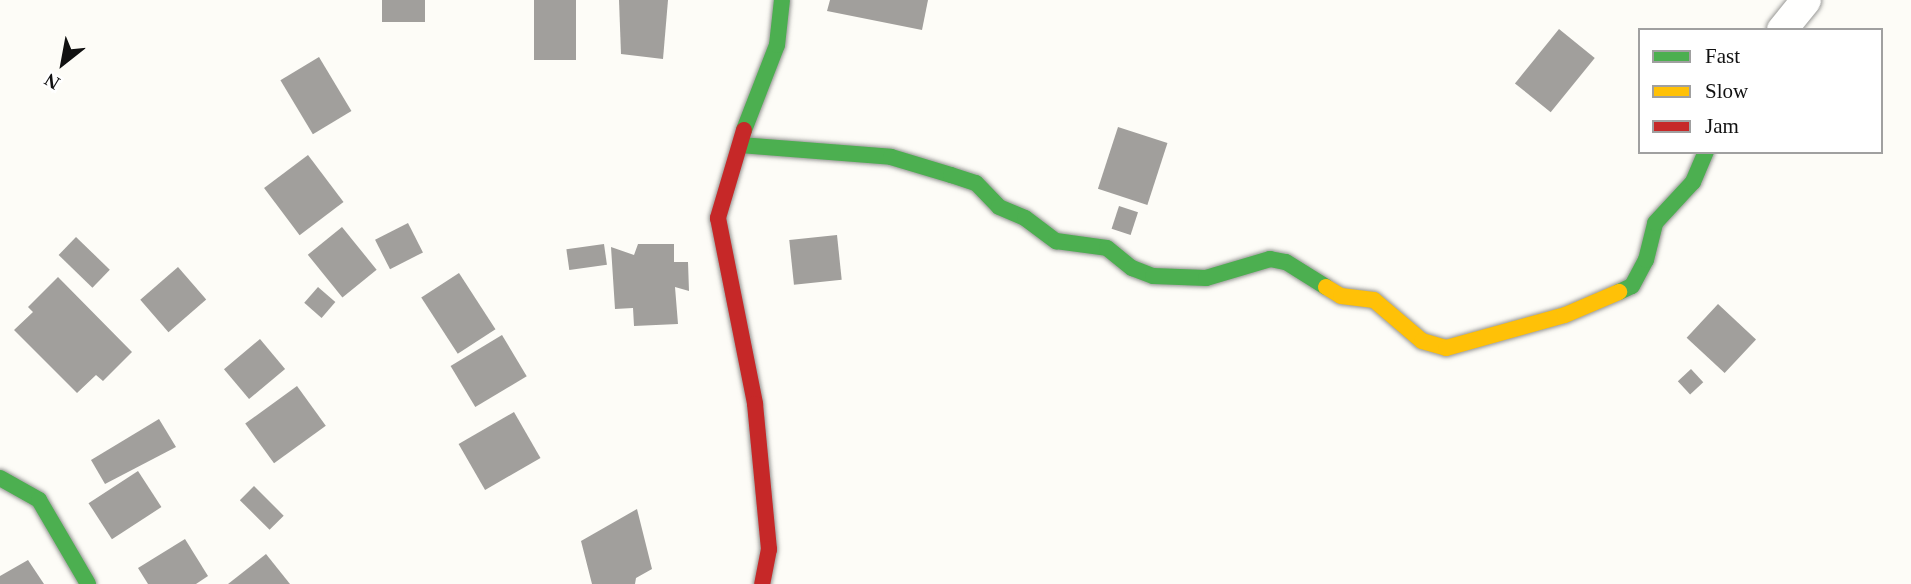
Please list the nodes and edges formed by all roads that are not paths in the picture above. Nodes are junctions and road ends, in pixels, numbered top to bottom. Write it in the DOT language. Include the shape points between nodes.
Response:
graph roads {
  1 [pos="782,0"];
  2 [pos="1806,0"];
  3 [pos="1784,28"];
  4 [pos="740,145"];
  5 [pos="1705,154"];
  6 [pos="0,478"];
  7 [pos="88,584"];
  8 [pos="762,584"];
  1 -- 4 [label="street" via="777,45"];
  2 -- 3 [label="street"];
  4 -- 5 [label="street" via="854,152 951,175 975,183 999,207 1025,218 1056,242 1107,248 1132,268 1153,276 1206,278 1270,259 1286,262 1341,296 1374,300 1422,341 1446,348 1564,315 1632,286 1644,267 1655,223 1693,182"];
  4 -- 8 [label="street" via="718,218 755,404 769,549"];
  6 -- 7 [label="street" via="39,500"];
}
